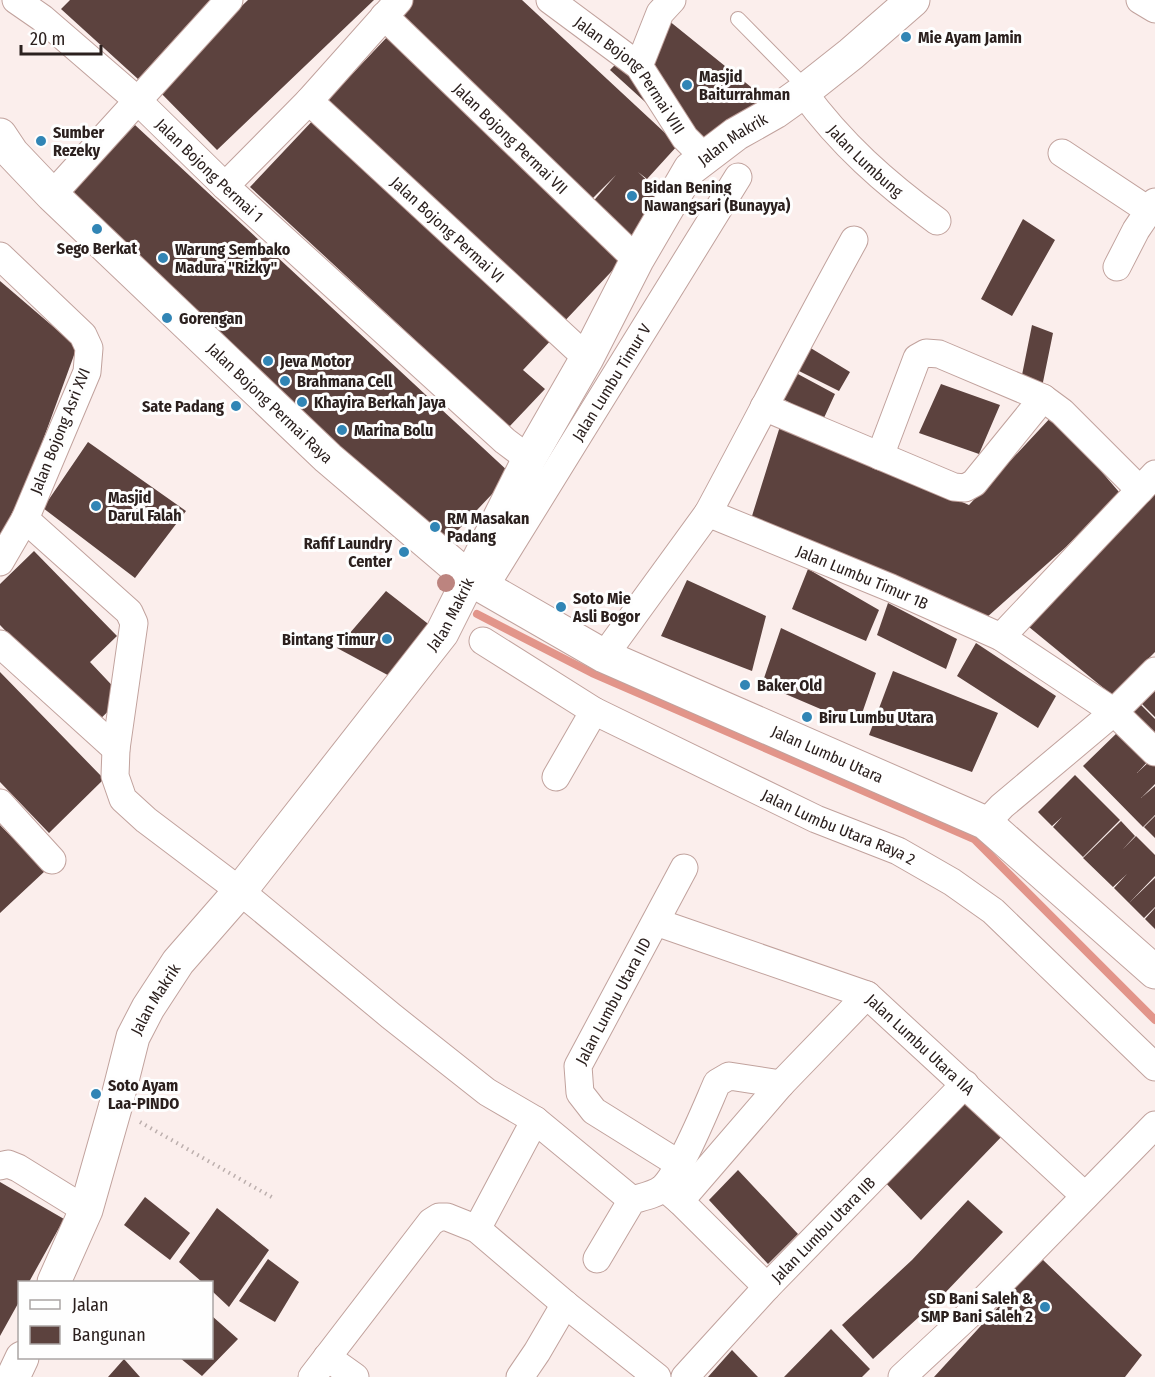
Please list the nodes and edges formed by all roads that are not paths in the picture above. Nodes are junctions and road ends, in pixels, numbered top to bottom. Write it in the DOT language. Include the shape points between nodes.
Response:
graph roads {
  1 [pos="16,0"];
  2 [pos="229,0"];
  3 [pos="550,0"];
  4 [pos="672,0"];
  5 [pos="913,0"];
  6 [pos="1140,0"];
  7 [pos="392,8"];
  8 [pos="49,9"];
  9 [pos="1155,9"];
  10 [pos="738,19"];
  11 [pos="639,66"];
  12 [pos="805,91"];
  13 [pos="137,100"];
  14 [pos="309,101"];
  15 [pos="0,135"];
  16 [pos="1062,153"];
  17 [pos="704,157"];
  18 [pos="738,177"];
  19 [pos="225,186"];
  20 [pos="52,195"];
  21 [pos="1152,206"];
  22 [pos="937,221"];
  23 [pos="854,240"];
  24 [pos="0,256"];
  25 [pos="637,260"];
  26 [pos="1118,267"];
  27 [pos="587,358"];
  28 [pos="1043,398"];
  29 [pos="764,407"];
  30 [pos="517,450"];
  31 [pos="880,456"];
  32 [pos="1148,482"];
  33 [pos="708,513"];
  34 [pos="25,519"];
  35 [pos="0,562"];
  36 [pos="477,583"];
  37 [pos="1001,637"];
  38 [pos="483,641"];
  39 [pos="0,644"];
  40 [pos="604,656"];
  41 [pos="1155,671"];
  42 [pos="594,711"];
  43 [pos="1114,712"];
  44 [pos="116,749"];
  45 [pos="1155,752"];
  46 [pos="556,777"];
  47 [pos="0,803"];
  48 [pos="986,824"];
  49 [pos="52,860"];
  50 [pos="684,868"];
  51 [pos="240,891"];
  52 [pos="656,922"];
  53 [pos="1155,972"];
  54 [pos="867,995"];
  55 [pos="1155,1067"];
  56 [pos="781,1084"];
  57 [pos="965,1084"];
  58 [pos="535,1120"];
  59 [pos="1155,1125"];
  60 [pos="679,1164"];
  61 [pos="0,1166"];
  62 [pos="672,1194"];
  63 [pos="1086,1196"];
  64 [pos="632,1200"];
  65 [pos="86,1210"];
  66 [pos="477,1229"];
  67 [pos="597,1259"];
  68 [pos="54,1281"];
  69 [pos="767,1287"];
  70 [pos="565,1304"];
  71 [pos="22,1359"];
  72 [pos="319,1367"];
  73 [pos="0,1373"];
  74 [pos="8,1377"];
  75 [pos="13,1377"];
  76 [pos="356,1377"];
  77 [pos="520,1377"];
  78 [pos="657,1377"];
  79 [pos="685,1377"];
  80 [pos="902,1377"];
  1 -- 8 [label="street, Jalan Bojong Permai 1"];
  2 -- 13 [label="street"];
  3 -- 11 [label="street, Jalan Bojong Permai VIII"];
  4 -- 11 [label="street" via="660,13"];
  5 -- 12 [label="street, Jalan Makrik"];
  6 -- 9 [label="street"];
  7 -- 14 [label="street"];
  7 -- 25 [label="street, Jalan Bojong Permai VII"];
  8 -- 13 [label="street, Jalan Bojong Permai 1"];
  10 -- 12 [label="lane"];
  11 -- 17 [label="street, Jalan Bojong Permai VIII" via="685,138"];
  12 -- 17 [label="street, Jalan Makrik"];
  12 -- 22 [label="street, Jalan Lumbung" via="825,123 846,146"];
  13 -- 19 [label="street, Jalan Bojong Permai 1"];
  13 -- 20 [label="street"];
  14 -- 19 [label="street"];
  14 -- 27 [label="street, Jalan Bojong Permai VI"];
  15 -- 20 [label="street, Jalan Bojong Permai Raya"];
  16 -- 21 [label="street"];
  17 -- 25 [label="street, Jalan Makrik" via="678,187"];
  18 -- 36 [label="street, Jalan Lumbu Timur V"];
  19 -- 30 [label="street, Jalan Bojong Permai 1"];
  20 -- 36 [label="street, Jalan Bojong Permai Raya" via="328,458"];
  21 -- 26 [label="street"];
  23 -- 29 [label="street"];
  24 -- 34 [label="street, Jalan Bojong Asri XVI" via="83,335 88,348 87,372"];
  25 -- 27 [label="street, Jalan Makrik"];
  27 -- 30 [label="street, Jalan Makrik"];
  28 -- 31 [label="street" via="974,483 965,488"];
  28 -- 31 [label="street" via="939,354 926,353 917,358"];
  28 -- 32 [label="street"];
  29 -- 31 [label="street"];
  29 -- 33 [label="street"];
  30 -- 36 [label="street, Jalan Makrik"];
  32 -- 37 [label="street"];
  33 -- 37 [label="street, Jalan Lumbu Timur 1B"];
  33 -- 40 [label="street"];
  34 -- 35 [label="street, Jalan Bojong Asri XVI"];
  34 -- 44 [label="street" via="129,612 134,623"];
  36 -- 40 [label="street, Jalan Lumbu Utara"];
  36 -- 51 [label="street, Jalan Makrik"];
  37 -- 43 [label="street, Jalan Lumbu Timur 1B"];
  38 -- 42 [label="street, Jalan Lumbu Utara Raya 2"];
  39 -- 44 [label="street"];
  40 -- 48 [label="street, Jalan Lumbu Utara"];
  41 -- 43 [label="street"];
  42 -- 46 [label="street"];
  42 -- 55 [label="street, Jalan Lumbu Utara Raya 2" via="816,819 898,851 952,882 993,911"];
  43 -- 45 [label="street, Jalan Lumbu Timur 1B"];
  43 -- 48 [label="street" via="1002,806"];
  44 -- 51 [label="street" via="115,776 123,799"];
  47 -- 49 [label="street"];
  48 -- 53 [label="street, Jalan Lumbu Utara"];
  50 -- 52 [label="street, Jalan Lumbu Utara IID"];
  51 -- 58 [label="street" via="487,1092"];
  51 -- 65 [label="street, Jalan Makrik" via="178,962 133,1037"];
  52 -- 54 [label="street, Jalan Lumbu Utara IIA"];
  52 -- 60 [label="street, Jalan Lumbu Utara IID" via="578,1066 579,1084 580,1093 594,1111"];
  54 -- 56 [label="street"];
  54 -- 57 [label="street, Jalan Lumbu Utara IIA"];
  56 -- 60 [label="street" via="729,1076 717,1083"];
  56 -- 62 [label="street"];
  57 -- 63 [label="street, Jalan Lumbu Utara IIA"];
  57 -- 69 [label="street, Jalan Lumbu Utara IIB"];
  58 -- 64 [label="street"];
  58 -- 66 [label="street"];
  59 -- 63 [label="street"];
  60 -- 62 [label="street"];
  61 -- 65 [label="street" via="18,1168"];
  62 -- 64 [label="street"];
  62 -- 69 [label="street"];
  63 -- 80 [label="street"];
  64 -- 67 [label="street"];
  65 -- 68 [label="street, Jalan Makrik"];
  66 -- 70 [label="street"];
  66 -- 72 [label="street" via="447,1217 431,1222"];
  69 -- 79 [label="street, Jalan Lumbu Utara IIB"];
  70 -- 77 [label="street"];
  70 -- 78 [label="street"];
  71 -- 75 [label="street"];
  72 -- 76 [label="street"];
  73 -- 74 [label="street"];
}
